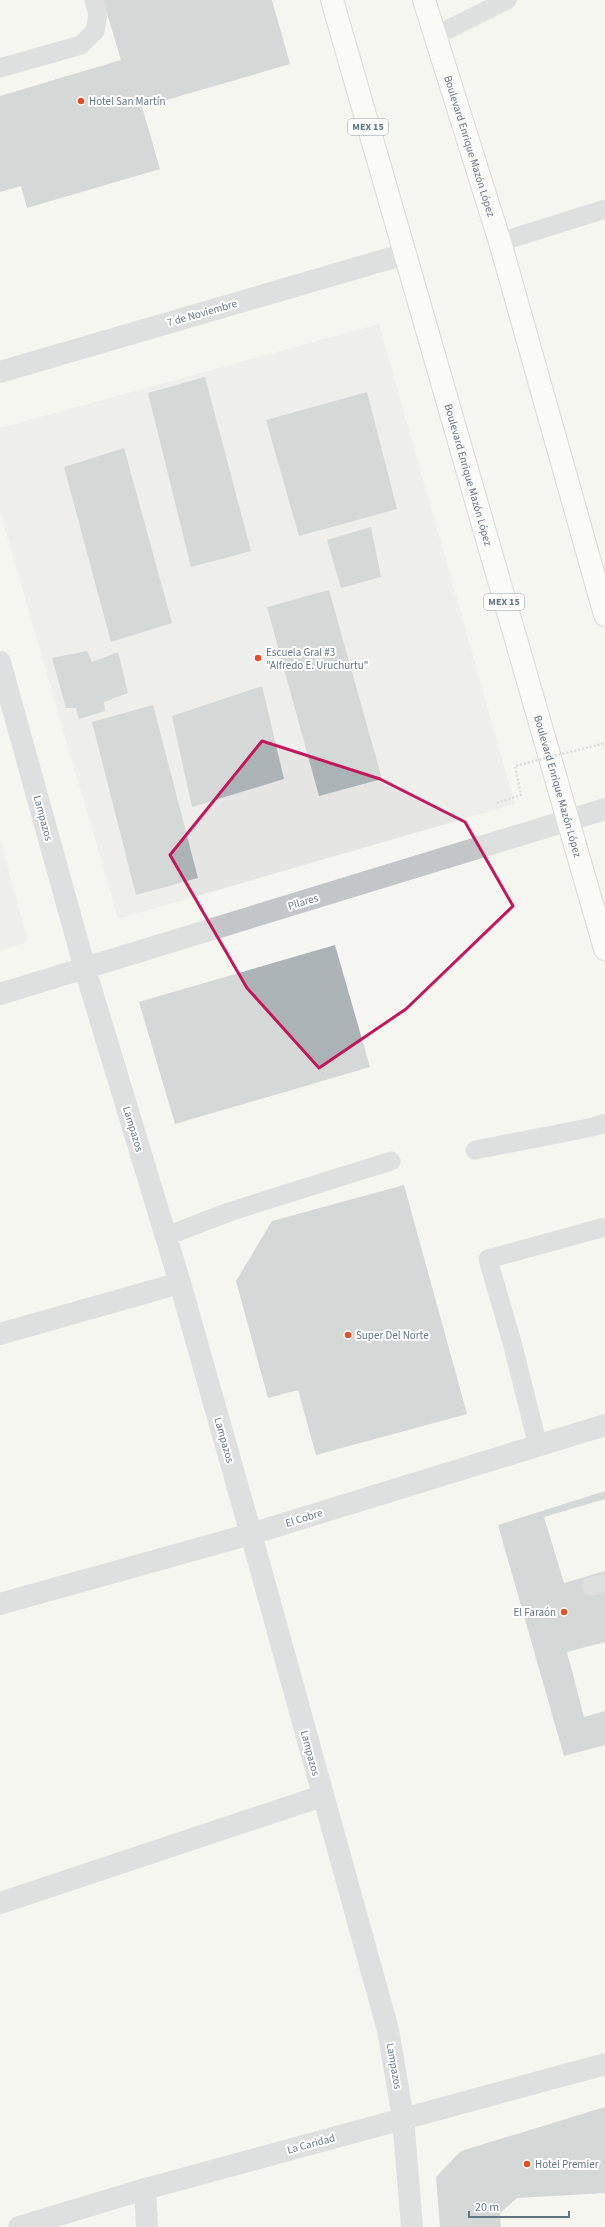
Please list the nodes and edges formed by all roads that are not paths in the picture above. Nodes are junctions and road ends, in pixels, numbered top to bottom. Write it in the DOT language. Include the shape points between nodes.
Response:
graph roads {
  1 [pos="94,0"];
  2 [pos="332,0"];
  3 [pos="424,0"];
  4 [pos="507,0"];
  5 [pos="435,36"];
  6 [pos="0,68"];
  7 [pos="605,209"];
  8 [pos="500,242"];
  9 [pos="405,254"];
  10 [pos="0,372"];
  11 [pos="605,615"];
  12 [pos="0,662"];
  13 [pos="605,809"];
  14 [pos="567,820"];
  15 [pos="601,923"];
  16 [pos="605,949"];
  17 [pos="85,969"];
  18 [pos="0,994"];
  19 [pos="605,1122"];
  20 [pos="475,1150"];
  21 [pos="391,1161"];
  22 [pos="605,1228"];
  23 [pos="166,1236"];
  24 [pos="180,1283"];
  25 [pos="0,1334"];
  26 [pos="605,1425"];
  27 [pos="538,1446"];
  28 [pos="251,1534"];
  29 [pos="0,1604"];
  30 [pos="322,1796"];
  31 [pos="0,1903"];
  32 [pos="605,2064"];
  33 [pos="403,2118"];
  34 [pos="145,2190"];
  35 [pos="18,2227"];
  36 [pos="147,2227"];
  37 [pos="412,2227"];
  1 -- 6 [label="lane" via="98,14 95,31 81,45"];
  2 -- 9 [label="main road, Boulevard Enrique Mazón López / MEX 15"];
  3 -- 5 [label="main road, Boulevard Enrique Mazón López"];
  4 -- 5 [label="lane"];
  5 -- 8 [label="main road, Boulevard Enrique Mazón López"];
  7 -- 8 [label="lane"];
  8 -- 11 [label="main road, Boulevard Enrique Mazón López"];
  9 -- 10 [label="street, 7 de Noviembre"];
  9 -- 14 [label="main road, Boulevard Enrique Mazón López / MEX 15"];
  12 -- 17 [label="street, Lampazos"];
  13 -- 14 [label="street, Pilares"];
  14 -- 15 [label="main road, Boulevard Enrique Mazón López / MEX 15"];
  14 -- 17 [label="street, Pilares"];
  15 -- 16 [label="main road, Boulevard Enrique Mazón López / MEX 15"];
  17 -- 18 [label="street, Pilares"];
  17 -- 23 [label="street, Lampazos"];
  19 -- 20 [label="lane" via="593,1127"];
  21 -- 23 [label="lane" via="232,1211"];
  22 -- 27 [label="lane" via="488,1259"];
  23 -- 24 [label="street, Lampazos"];
  24 -- 25 [label="street"];
  24 -- 28 [label="street, Lampazos"];
  26 -- 27 [label="street, El Cobre"];
  27 -- 28 [label="street, El Cobre"];
  28 -- 29 [label="street, El Cobre"];
  28 -- 30 [label="street, Lampazos"];
  30 -- 31 [label="street"];
  30 -- 33 [label="street, Lampazos" via="388,2030"];
  32 -- 33 [label="street, La Caridad"];
  33 -- 34 [label="street, La Caridad"];
  33 -- 37 [label="street, Lampazos"];
  34 -- 35 [label="street, La Caridad"];
  34 -- 36 [label="street"];
}
